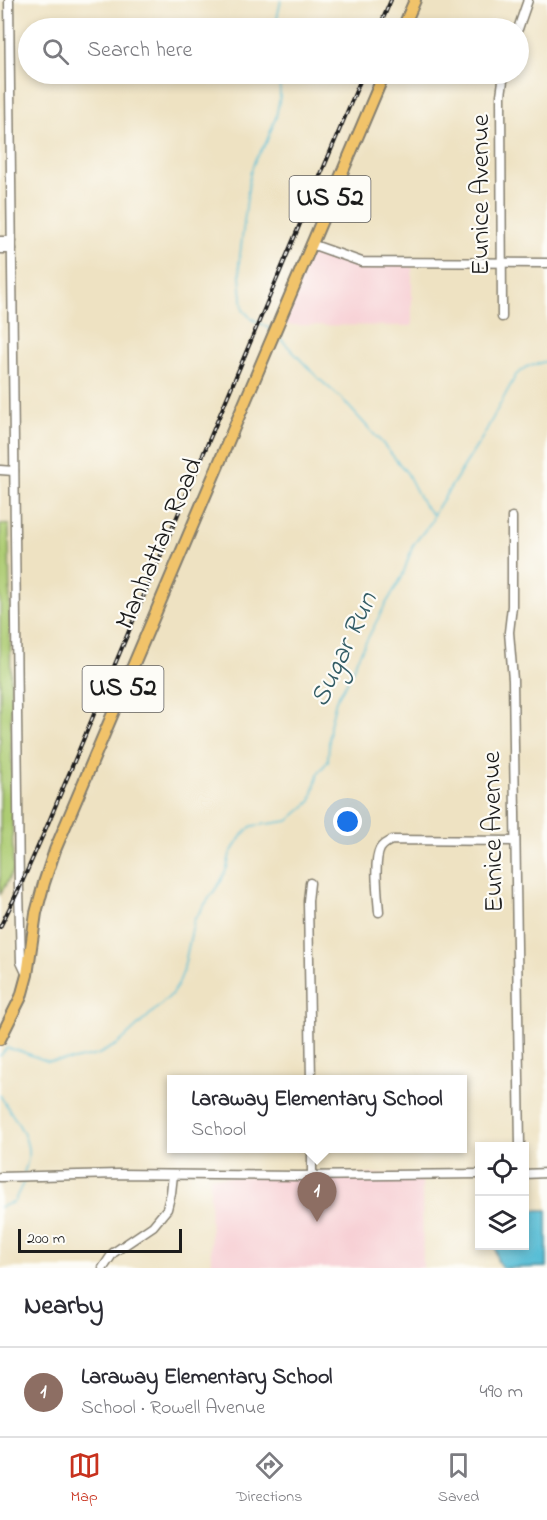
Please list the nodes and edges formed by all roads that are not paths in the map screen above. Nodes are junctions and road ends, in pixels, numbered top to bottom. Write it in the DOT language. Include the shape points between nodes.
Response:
graph roads {
  1 [pos="9,0"];
  2 [pos="415,0"];
  3 [pos="528,0"];
  4 [pos="407,18"];
  5 [pos="522,18"];
  6 [pos="0,31"];
  7 [pos="10,31"];
  8 [pos="380,84"];
  9 [pos="503,84"];
  10 [pos="0,241"];
  11 [pos="311,244"];
  12 [pos="12,245"];
  13 [pos="0,249"];
  14 [pos="503,262"];
  15 [pos="547,263"];
  16 [pos="502,317"];
  17 [pos="0,470"];
  18 [pos="14,471"];
  19 [pos="512,518"];
  20 [pos="515,841"];
  21 [pos="310,884"];
  22 [pos="379,912"];
  23 [pos="27,975"];
  24 [pos="0,1038"];
  25 [pos="311,1075"];
  26 [pos="520,1142"];
  27 [pos="312,1153"];
  28 [pos="547,1173"];
  29 [pos="475,1174"];
  30 [pos="529,1174"];
  31 [pos="173,1175"];
  32 [pos="312,1176"];
  33 [pos="0,1177"];
  34 [pos="103,1268"];
  1 -- 7 [label="street"];
  2 -- 4 [label="main road"];
  3 -- 5 [label="street"];
  6 -- 7 [label="street"];
  7 -- 12 [label="street"];
  8 -- 11 [label="main road, Manhattan Road / US 52"];
  9 -- 14 [label="street, Eunice Avenue"];
  10 -- 12 [label="street"];
  11 -- 14 [label="street" via="362,262"];
  11 -- 23 [label="main road, Manhattan Road / US 52" via="55,850 36,913"];
  12 -- 13 [label="street"];
  12 -- 18 [label="street"];
  14 -- 15 [label="street"];
  14 -- 16 [label="street, Eunice Avenue"];
  17 -- 18 [label="street"];
  18 -- 23 [label="street" via="21,962"];
  19 -- 20 [label="street, Eunice Avenue" via="509,632"];
  20 -- 22 [label="street" via="392,840 382,846 378,860"];
  20 -- 26 [label="street, Eunice Avenue"];
  21 -- 25 [label="street"];
  23 -- 24 [label="main road, Manhattan Road / US 52" via="21,998"];
  27 -- 32 [label="street"];
  28 -- 30 [label="street"];
  29 -- 32 [label="street"];
  31 -- 32 [label="street"];
  31 -- 33 [label="street"];
  31 -- 34 [label="street" via="167,1209 153,1226 113,1252"];
}
